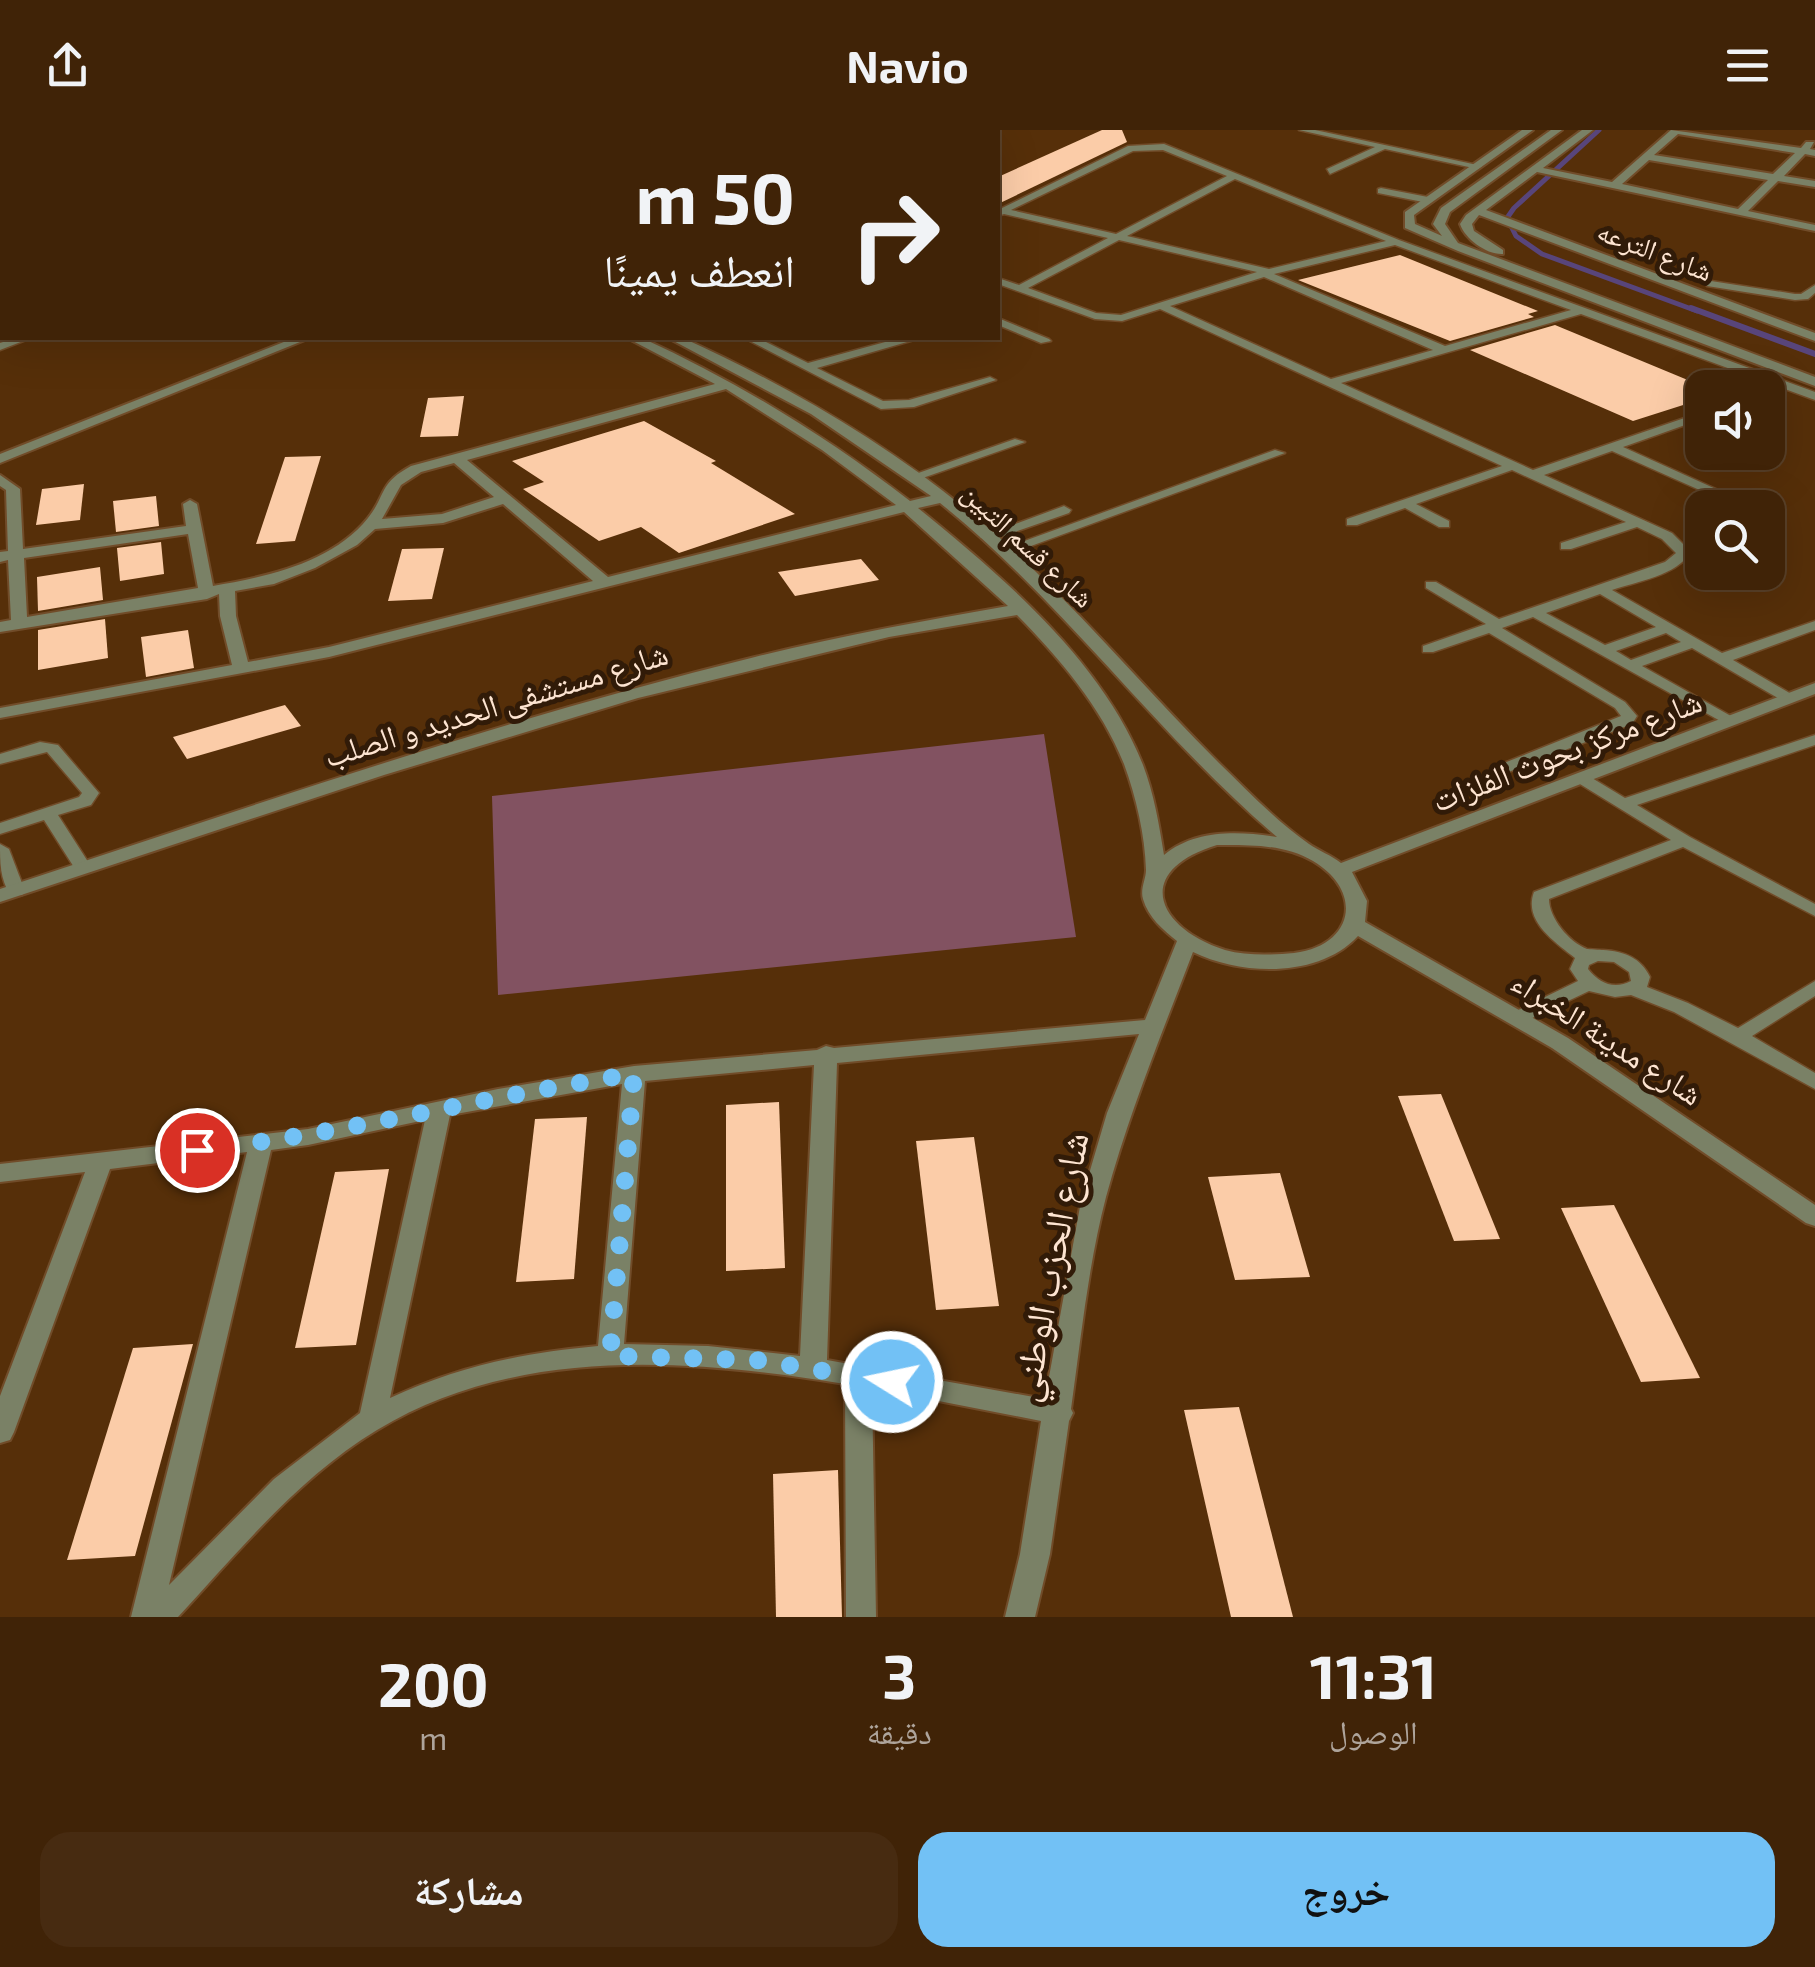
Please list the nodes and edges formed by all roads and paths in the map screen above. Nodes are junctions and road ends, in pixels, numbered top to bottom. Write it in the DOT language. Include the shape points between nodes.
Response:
graph roads {
  1 [pos="1303,130"];
  2 [pos="1528,130"];
  3 [pos="1556,130"];
  4 [pos="1588,130"];
  5 [pos="1677,130"];
  6 [pos="1295,139"];
  7 [pos="1815,139"];
  8 [pos="1355,141"];
  9 [pos="1384,146"];
  10 [pos="1809,152"];
  11 [pos="1646,157"];
  12 [pos="1478,166"];
  13 [pos="1535,169"];
  14 [pos="1330,171"];
  15 [pos="1234,176"];
  16 [pos="1776,178"];
  17 [pos="1815,184"];
  18 [pos="1614,186"];
  19 [pos="1381,190"];
  20 [pos="1428,200"];
  21 [pos="1478,211"];
  22 [pos="1000,212"];
  23 [pos="1741,212"];
  24 [pos="1815,228"];
  25 [pos="1118,237"];
  26 [pos="1396,242"];
  27 [pos="1462,249"];
  28 [pos="1265,272"];
  29 [pos="1000,283"];
  30 [pos="1711,284"];
  31 [pos="1738,288"];
  32 [pos="1815,288"];
  33 [pos="1019,289"];
  34 [pos="1716,300"];
  35 [pos="1161,306"];
  36 [pos="1582,310"];
  37 [pos="1000,322"];
  38 [pos="1814,335"];
  39 [pos="299,340"];
  40 [pos="637,340"];
  41 [pos="678,340"];
  42 [pos="754,340"];
  43 [pos="903,340"];
  44 [pos="1045,341"];
  45 [pos="1444,350"];
  46 [pos="807,367"];
  47 [pos="1815,370"];
  48 [pos="990,380"];
  49 [pos="1815,382"];
  50 [pos="1330,383"];
  51 [pos="726,385"];
  52 [pos="1788,386"];
  53 [pos="1785,387"];
  54 [pos="1815,396"];
  55 [pos="1685,421"];
  56 [pos="1020,442"];
  57 [pos="1613,446"];
  58 [pos="1279,452"];
  59 [pos="456,458"];
  60 [pos="0,459"];
  61 [pos="1513,466"];
  62 [pos="1532,475"];
  63 [pos="913,477"];
  64 [pos="0,478"];
  65 [pos="1712,490"];
  66 [pos="941,498"];
  67 [pos="505,500"];
  68 [pos="1406,503"];
  69 [pos="190,504"];
  70 [pos="910,506"];
  71 [pos="1064,510"];
  72 [pos="1352,522"];
  73 [pos="1637,523"];
  74 [pos="372,524"];
  75 [pos="1444,524"];
  76 [pos="194,529"];
  77 [pos="987,537"];
  78 [pos="1566,546"];
  79 [pos="1004,551"];
  80 [pos="18,553"];
  81 [pos="0,557"];
  82 [pos="606,583"];
  83 [pos="1431,585"];
  84 [pos="1601,589"];
  85 [pos="227,590"];
  86 [pos="207,594"];
  87 [pos="1020,608"];
  88 [pos="1534,612"];
  89 [pos="18,624"];
  90 [pos="1815,624"];
  91 [pos="1494,626"];
  92 [pos="0,627"];
  93 [pos="1667,628"];
  94 [pos="1692,642"];
  95 [pos="1428,650"];
  96 [pos="1603,651"];
  97 [pos="1720,658"];
  98 [pos="1630,666"];
  99 [pos="242,670"];
  100 [pos="1815,688"];
  101 [pos="1788,698"];
  102 [pos="0,712"];
  103 [pos="1730,720"];
  104 [pos="1815,740"];
  105 [pos="0,759"];
  106 [pos="1500,770"];
  107 [pos="1580,778"];
  108 [pos="1623,804"];
  109 [pos="48,813"];
  110 [pos="0,828"];
  111 [pos="1684,840"];
  112 [pos="1302,848"];
  113 [pos="0,849"];
  114 [pos="83,868"];
  115 [pos="1340,870"];
  116 [pos="1156,872"];
  117 [pos="8,893"];
  118 [pos="1815,910"];
  119 [pos="1356,926"];
  120 [pos="1187,941"];
  121 [pos="1587,958"];
  122 [pos="1590,983"];
  123 [pos="1815,987"];
  124 [pos="1633,988"];
  125 [pos="1519,1017"];
  126 [pos="1152,1026"];
  127 [pos="1738,1036"];
  128 [pos="826,1053"];
  129 [pos="634,1074"];
  130 [pos="1815,1082"];
  131 [pos="439,1110"];
  132 [pos="261,1143"];
  133 [pos="101,1161"];
  134 [pos="0,1173"];
  135 [pos="1815,1217"];
  136 [pos="610,1356"];
  137 [pos="813,1368"];
  138 [pos="858,1376"];
  139 [pos="1059,1413"];
  140 [pos="372,1419"];
  141 [pos="0,1432"];
  142 [pos="146,1617"];
  143 [pos="158,1617"];
  144 [pos="861,1617"];
  145 [pos="1020,1617"];
  1 -- 8 [label="lane"];
  2 -- 12 [label="street"];
  3 -- 27 [label="street" via="1445,210 1438,224"];
  4 -- 13 [label="street"];
  5 -- 10 [label="street"];
  5 -- 11 [label="street"];
  6 -- 8 [label="lane" via="1330,146"];
  7 -- 10 [label="street"];
  8 -- 9 [label="lane"];
  9 -- 12 [label="lane"];
  9 -- 14 [label="lane"];
  10 -- 16 [label="street"];
  11 -- 16 [label="street"];
  11 -- 18 [label="street"];
  12 -- 20 [label="street"];
  13 -- 18 [label="street"];
  13 -- 21 [label="street"];
  15 -- 22 [label="lane" via="1164,147 1137,146"];
  15 -- 25 [label="lane"];
  15 -- 26 [label="lane"];
  16 -- 17 [label="street"];
  16 -- 23 [label="street"];
  18 -- 23 [label="street"];
  19 -- 20 [label="lane"];
  20 -- 27 [label="street" via="1409,214 1409,226"];
  21 -- 34 [label="street, شارع الترعه"];
  21 -- 47 [label="street" via="1466,224 1481,243"];
  22 -- 25 [label="lane"];
  23 -- 24 [label="street"];
  25 -- 28 [label="lane"];
  25 -- 33 [label="lane"];
  26 -- 28 [label="lane"];
  26 -- 36 [label="lane"];
  27 -- 49 [label="street"];
  28 -- 35 [label="lane"];
  28 -- 45 [label="lane"];
  29 -- 33 [label="lane"];
  30 -- 31 [label="lane"];
  31 -- 32 [label="lane" via="1804,297"];
  31 -- 34 [label="lane"];
  33 -- 35 [label="lane" via="1103,318"];
  34 -- 38 [label="street, شارع الترعه"];
  35 -- 50 [label="lane"];
  36 -- 45 [label="lane"];
  36 -- 52 [label="lane"];
  37 -- 44 [label="lane"];
  39 -- 60 [label="street"];
  40 -- 51 [label="street, شارع قسم التبين"];
  41 -- 63 [label="street, شارع قسم التبين" via="827,418"];
  42 -- 46 [label="lane"];
  43 -- 46 [label="lane"];
  45 -- 50 [label="lane"];
  46 -- 48 [label="lane" via="890,406"];
  50 -- 61 [label="lane"];
  51 -- 59 [label="street"];
  51 -- 70 [label="street, شارع قسم التبين" via="784,416"];
  52 -- 53 [label="lane"];
  52 -- 54 [label="lane"];
  55 -- 57 [label="lane"];
  56 -- 63 [label="lane"];
  57 -- 62 [label="lane"];
  57 -- 65 [label="lane"];
  58 -- 79 [label="lane"];
  59 -- 67 [label="street"];
  59 -- 74 [label="street" via="416,469 388,486"];
  61 -- 62 [label="lane"];
  61 -- 68 [label="lane"];
  62 -- 73 [label="lane"];
  63 -- 66 [label="street, شارع قسم التبين"];
  64 -- 80 [label="street" via="14,489"];
  66 -- 70 [label="street"];
  66 -- 77 [label="street, شارع قسم التبين"];
  67 -- 74 [label="street" via="443,518"];
  67 -- 82 [label="street"];
  68 -- 72 [label="lane"];
  68 -- 75 [label="lane"];
  69 -- 76 [label="street"];
  70 -- 82 [label="street"];
  70 -- 87 [label="street, شارع قسم التبين"];
  71 -- 77 [label="lane"];
  73 -- 78 [label="lane"];
  73 -- 84 [label="lane" via="1678,544 1680,559"];
  74 -- 85 [label="street" via="300,569"];
  76 -- 80 [label="street"];
  76 -- 86 [label="street"];
  77 -- 79 [label="street, شارع قسم التبين"];
  79 -- 112 [label="street, شارع قسم التبين" via="1229,788"];
  80 -- 81 [label="street"];
  80 -- 89 [label="street"];
  82 -- 99 [label="street"];
  83 -- 91 [label="lane"];
  84 -- 88 [label="lane"];
  84 -- 93 [label="lane"];
  85 -- 86 [label="street"];
  85 -- 99 [label="street"];
  86 -- 89 [label="street"];
  87 -- 114 [label="street, شارع مستشفى الحديد و الصلب" via="690,677"];
  87 -- 116 [label="street, شارع قسم التبين" via="1081,675 1128,751"];
  88 -- 91 [label="lane"];
  88 -- 96 [label="lane"];
  89 -- 92 [label="street"];
  90 -- 97 [label="lane"];
  91 -- 95 [label="lane"];
  91 -- 106 [label="lane" via="1629,716"];
  93 -- 94 [label="lane"];
  93 -- 96 [label="lane"];
  94 -- 97 [label="lane"];
  94 -- 98 [label="lane"];
  96 -- 98 [label="lane"];
  97 -- 101 [label="lane"];
  98 -- 103 [label="lane"];
  99 -- 102 [label="street"];
  100 -- 101 [label="street, شارع مركز بحوث الفلزات"];
  101 -- 103 [label="street, شارع مركز بحوث الفلزات"];
  103 -- 107 [label="street, شارع مركز بحوث الفلزات"];
  104 -- 108 [label="lane"];
  105 -- 109 [label="lane" via="52,748 91,793"];
  107 -- 108 [label="lane"];
  107 -- 115 [label="street, شارع مركز بحوث الفلزات"];
  108 -- 111 [label="lane"];
  109 -- 110 [label="lane"];
  109 -- 114 [label="lane"];
  111 -- 118 [label="lane"];
  111 -- 121 [label="lane" via="1540,896 1541,916"];
  112 -- 115 [label="street"];
  112 -- 116 [label="street" via="1259,838 1215,840 1179,852"];
  113 -- 117 [label="lane"];
  114 -- 117 [label="street, شارع مستشفى الحديد و الصلب"];
  115 -- 119 [label="street" via="1360,907"];
  116 -- 120 [label="street" via="1151,896 1162,920"];
  119 -- 120 [label="street" via="1336,946 1264,962 1222,956"];
  119 -- 125 [label="street, شارع مدينة الخبراء"];
  120 -- 126 [label="street, شارع الحزب الوطني"];
  121 -- 122 [label="lane" via="1579,969"];
  121 -- 124 [label="lane" via="1608,955 1630,963 1641,977"];
  122 -- 124 [label="lane" via="1613,992"];
  122 -- 125 [label="lane"];
  123 -- 127 [label="lane"];
  124 -- 127 [label="lane"];
  125 -- 135 [label="street, شارع مدينة الخبراء"];
  126 -- 128 [label="street"];
  126 -- 139 [label="street, شارع الحزب الوطني" via="1093,1201"];
  127 -- 130 [label="lane"];
  128 -- 129 [label="street"];
  128 -- 137 [label="street"];
  129 -- 131 [label="street"];
  129 -- 136 [label="street"];
  131 -- 132 [label="street"];
  131 -- 140 [label="street"];
  132 -- 133 [label="street"];
  132 -- 142 [label="street"];
  133 -- 134 [label="street"];
  133 -- 141 [label="street"];
  136 -- 137 [label="street" via="684,1355"];
  136 -- 140 [label="street" via="480,1374"];
  137 -- 138 [label="street"];
  138 -- 139 [label="street"];
  138 -- 144 [label="street"];
  139 -- 145 [label="street, شارع الحزب الوطني"];
  140 -- 143 [label="street" via="278,1492"];
}
